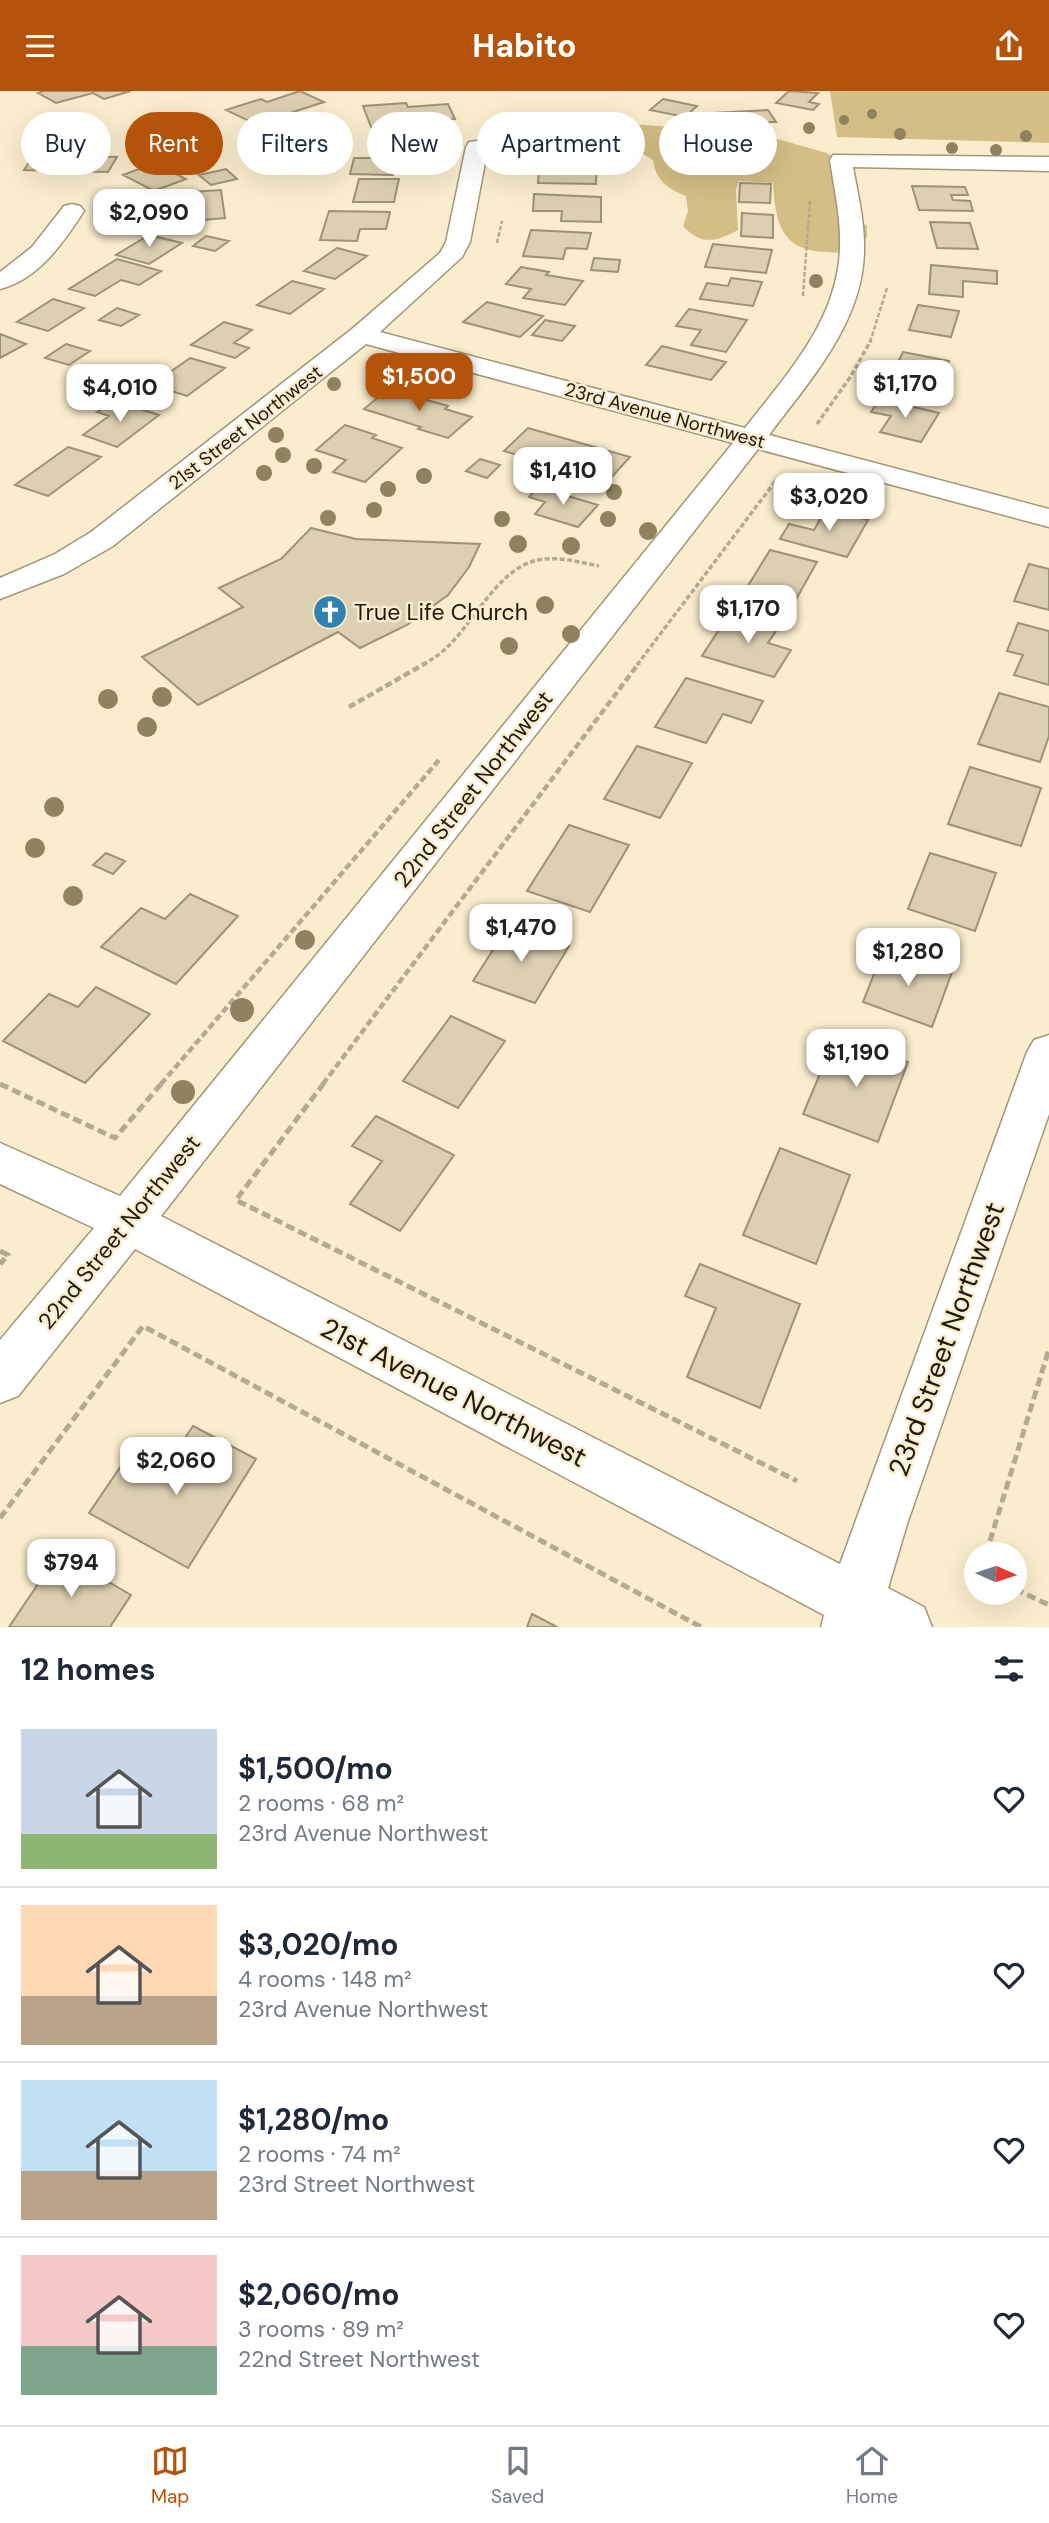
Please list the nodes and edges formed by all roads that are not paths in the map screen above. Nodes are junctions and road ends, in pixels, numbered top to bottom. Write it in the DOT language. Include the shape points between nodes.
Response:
graph roads {
  1 [pos="477,147"];
  2 [pos="1049,164"];
  3 [pos="72,211"];
  4 [pos="0,282"];
  5 [pos="361,335"];
  6 [pos="752,438"];
  7 [pos="1049,519"];
  8 [pos="0,589"];
  9 [pos="1049,1052"];
  10 [pos="0,1163"];
  11 [pos="128,1222"];
  12 [pos="0,1379"];
  13 [pos="852,1615"];
  14 [pos="905,1627"];
  1 -- 5 [label="street, 21st Street Northwest" via="458,242 450,257"];
  2 -- 6 [label="street, 22nd Street Northwest" via="841,160 852,240 842,305 821,343"];
  3 -- 4 [label="street" via="34,261"];
  5 -- 6 [label="street, 23rd Avenue Northwest"];
  5 -- 8 [label="street, 21st Street Northwest" via="82,553"];
  6 -- 7 [label="street, 23rd Avenue Northwest"];
  6 -- 11 [label="street, 22nd Street Northwest"];
  9 -- 13 [label="street, 23rd Street Northwest" via="880,1524"];
  10 -- 11 [label="street, 21st Avenue Northwest"];
  11 -- 12 [label="street, 22nd Street Northwest"];
  11 -- 13 [label="street, 21st Avenue Northwest"];
  13 -- 14 [label="street, 21st Avenue Northwest"];
}
